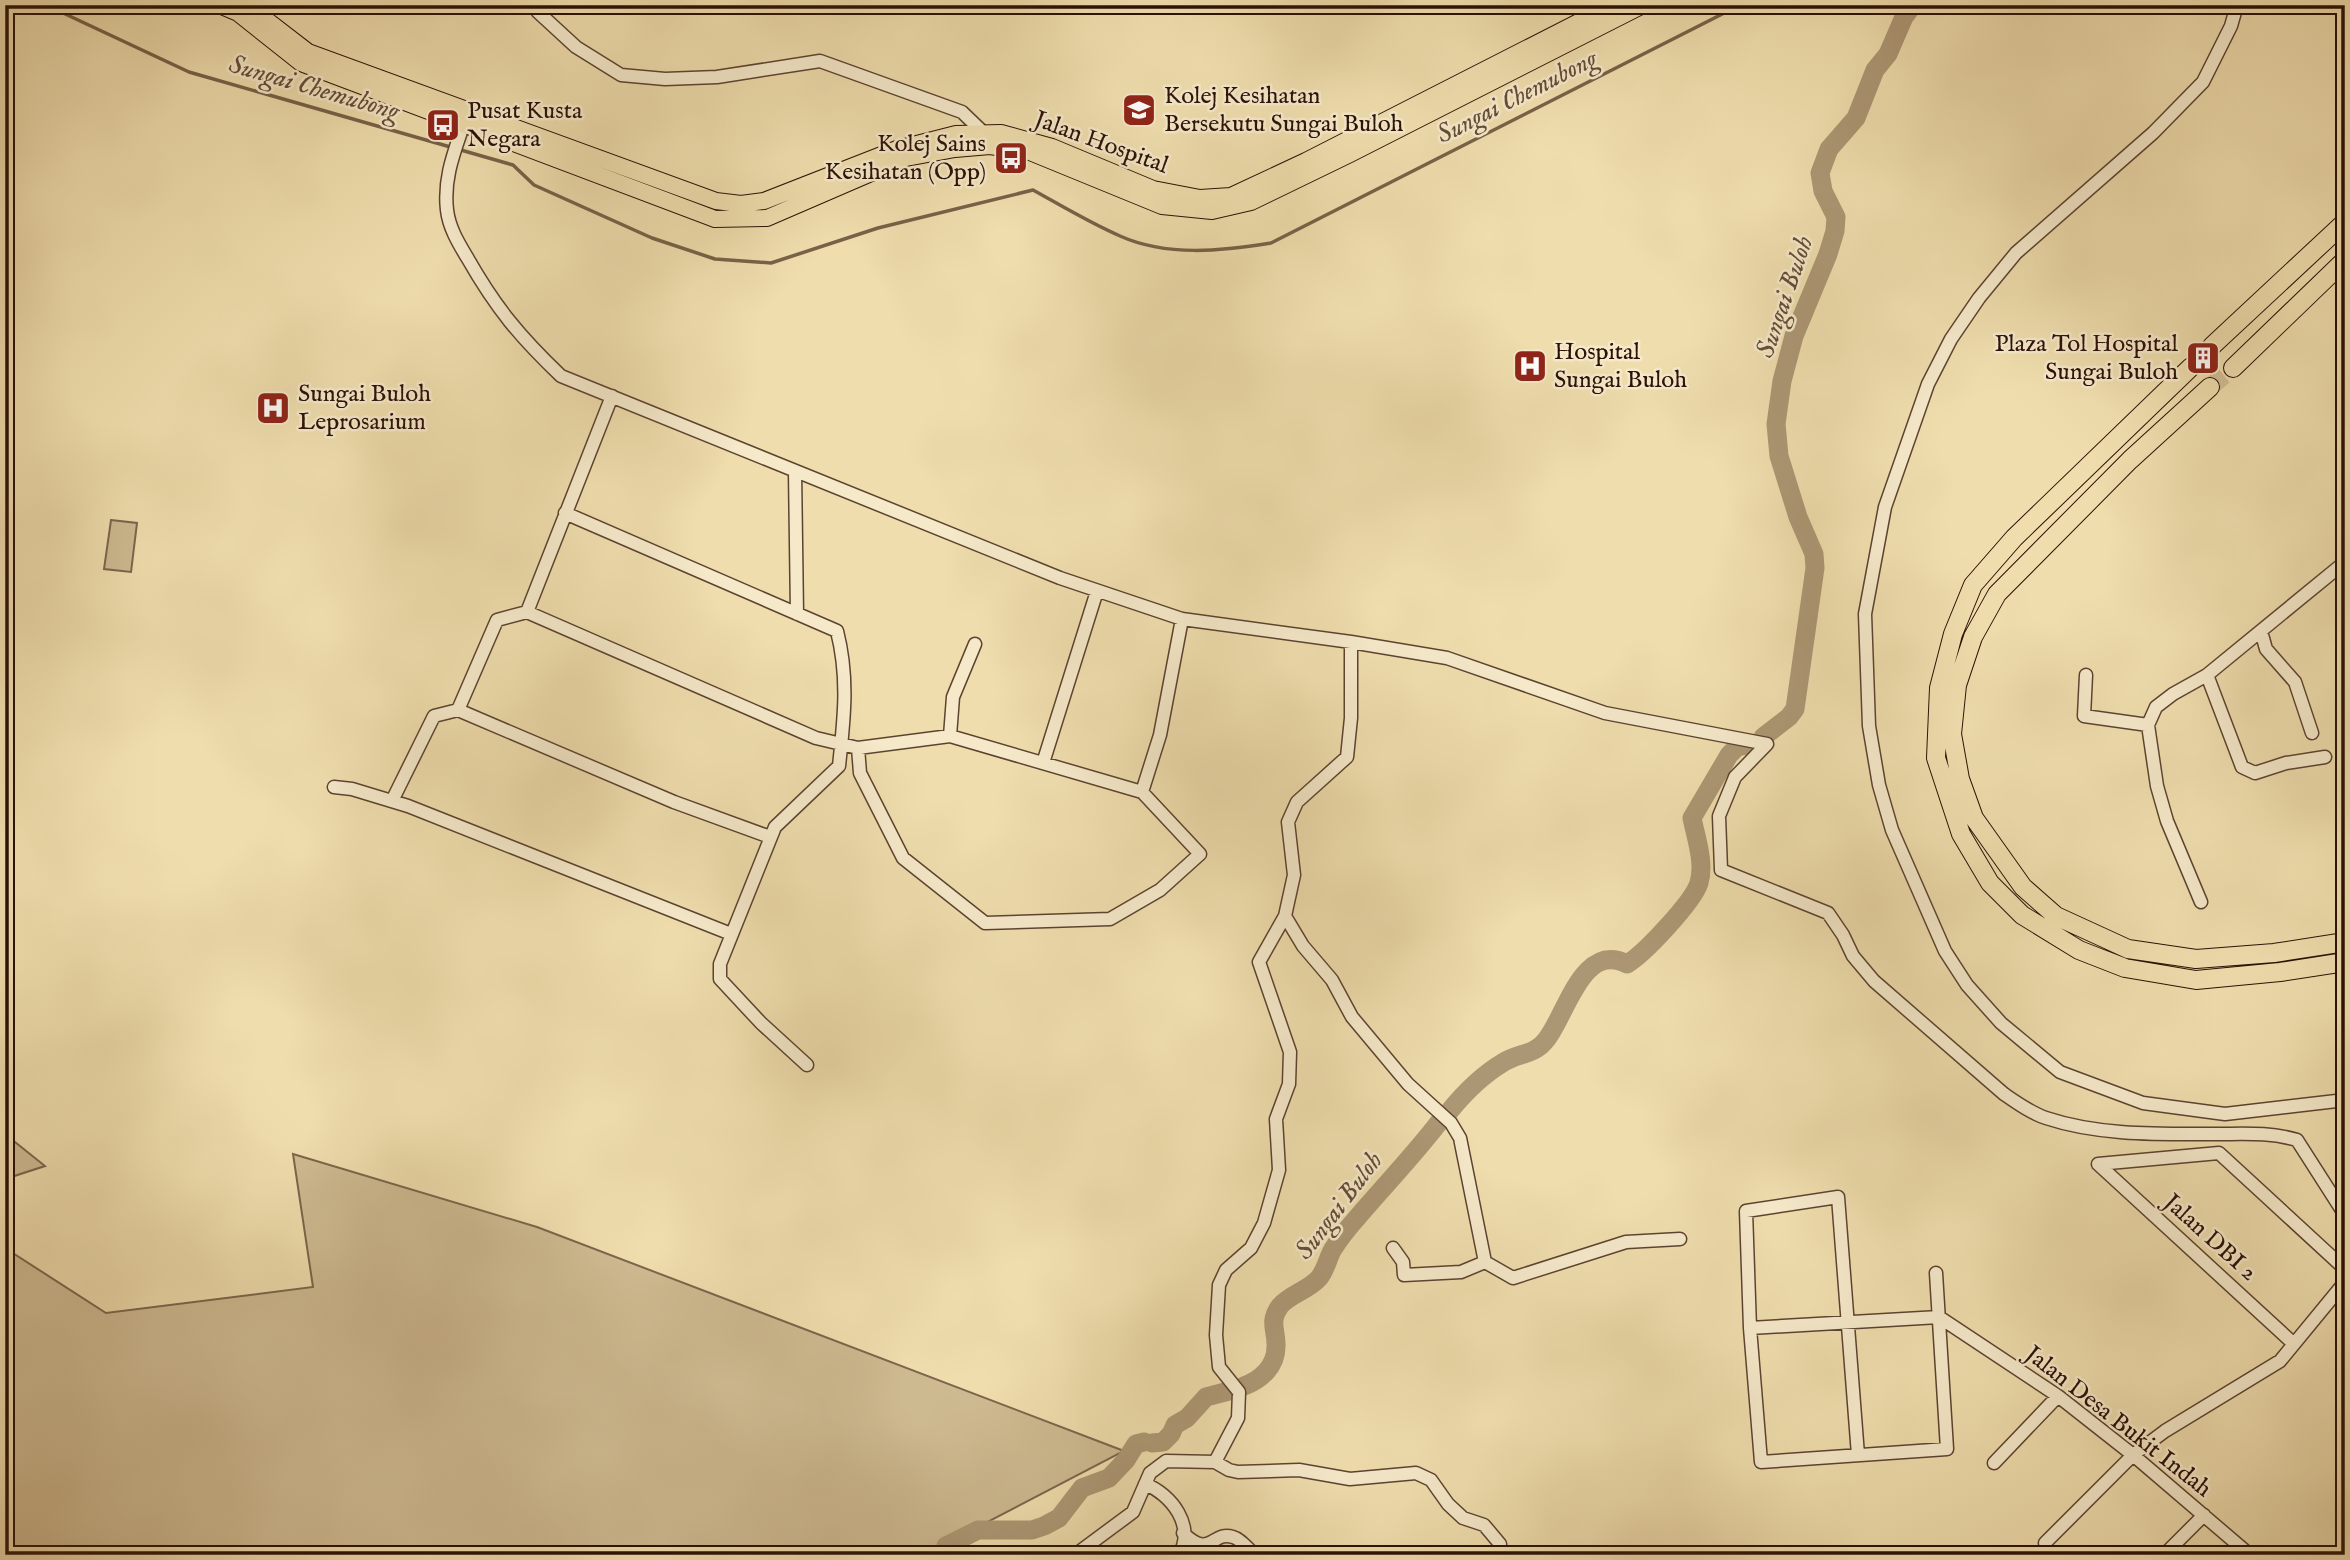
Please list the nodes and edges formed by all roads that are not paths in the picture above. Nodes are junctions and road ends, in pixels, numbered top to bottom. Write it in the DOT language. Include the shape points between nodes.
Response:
graph roads {
  1 [pos="219,5"];
  2 [pos="534,5"];
  3 [pos="1612,5"];
  4 [pos="1643,5"];
  5 [pos="2237,5"];
  6 [pos="242,8"];
  7 [pos="464,123"];
  8 [pos="988,140"];
  9 [pos="2345,222"];
  10 [pos="2314,251"];
  11 [pos="2339,266"];
  12 [pos="2212,346"];
  13 [pos="2191,367"];
  14 [pos="2232,368"];
  15 [pos="2210,387"];
  16 [pos="612,396"];
  17 [pos="795,471"];
  18 [pos="565,513"];
  19 [pos="2345,562"];
  20 [pos="1097,591"];
  21 [pos="527,612"];
  22 [pos="797,614"];
  23 [pos="1182,619"];
  24 [pos="2261,631"];
  25 [pos="1351,642"];
  26 [pos="975,644"];
  27 [pos="2086,675"];
  28 [pos="2207,675"];
  29 [pos="458,710"];
  30 [pos="2148,725"];
  31 [pos="2312,733"];
  32 [pos="950,736"];
  33 [pos="841,746"];
  34 [pos="858,748"];
  35 [pos="2325,757"];
  36 [pos="1043,763"];
  37 [pos="334,787"];
  38 [pos="1142,792"];
  39 [pos="392,801"];
  40 [pos="770,837"];
  41 [pos="2201,902"];
  42 [pos="1285,916"];
  43 [pos="731,934"];
  44 [pos="2345,942"];
  45 [pos="2345,962"];
  46 [pos="807,1065"];
  47 [pos="2343,1101"];
  48 [pos="2345,1215"];
  49 [pos="1680,1239"];
  50 [pos="1393,1248"];
  51 [pos="1485,1262"];
  52 [pos="2345,1269"];
  53 [pos="1936,1273"];
  54 [pos="2345,1282"];
  55 [pos="1939,1317"];
  56 [pos="1848,1322"];
  57 [pos="1750,1328"];
  58 [pos="2294,1344"];
  59 [pos="2058,1396"];
  60 [pos="1858,1455"];
  61 [pos="2133,1455"];
  62 [pos="1215,1462"];
  63 [pos="1994,1463"];
  64 [pos="1145,1484"];
  65 [pos="2204,1515"];
  66 [pos="1183,1533"];
  67 [pos="2045,1543"];
  68 [pos="1500,1544"];
  69 [pos="1075,1555"];
  70 [pos="1179,1555"];
  71 [pos="1255,1555"];
  72 [pos="2164,1555"];
  73 [pos="2250,1555"];
  1 -- 6 [label="main road, Jalan Hospital"];
  2 -- 8 [label="street" via="576,47 621,75 718,77 820,61 962,112"];
  3 -- 8 [label="main road, Jalan Hospital" via="1231,196 1200,198 1153,189 1052,147 1001,133"];
  4 -- 8 [label="main road, Jalan Hospital" via="1251,202 1212,211 1162,206 1030,152"];
  5 -- 47 [label="street" via="2203,82 2153,134 2016,253 1951,339 1928,384 1885,507 1865,614 1870,726 1892,830 1945,951 1967,985 2001,1023 2060,1072 2143,1103 2225,1114"];
  6 -- 7 [label="main road, Jalan Hospital" via="302,63"];
  7 -- 8 [label="main road, Jalan Hospital" via="715,219 767,218 906,158"];
  7 -- 16 [label="street" via="450,162 446,206 450,227 491,299 526,342 561,376"];
  9 -- 10 [label="highway"];
  10 -- 11 [label="highway"];
  10 -- 12 [label="highway"];
  11 -- 14 [label="highway"];
  13 -- 45 [label="highway" via="2014,538 1973,585 1953,634 1939,688 1936,758 1961,834 1990,883 2022,915 2079,950 2125,968 2196,980"];
  15 -- 44 [label="highway" via="1997,594 1973,637 1957,685 1952,734 1961,779 1975,818 2023,887 2056,916 2128,949 2196,959"];
  16 -- 17 [label="street"];
  16 -- 18 [label="street"];
  17 -- 20 [label="street"];
  17 -- 22 [label="street"];
  18 -- 21 [label="street"];
  18 -- 22 [label="street"];
  19 -- 24 [label="street"];
  20 -- 23 [label="street"];
  20 -- 36 [label="street"];
  21 -- 29 [label="street" via="497,620"];
  21 -- 33 [label="street"];
  22 -- 33 [label="street" via="838,631 845,662"];
  23 -- 25 [label="street"];
  23 -- 38 [label="street" via="1160,735"];
  24 -- 28 [label="street"];
  24 -- 31 [label="street" via="2266,649 2295,682"];
  25 -- 42 [label="street" via="1347,757 1297,803 1288,821 1294,874"];
  25 -- 48 [label="street" via="1447,658 1605,713 1767,744 1735,777 1719,816 1721,870 1828,913 1874,981 2024,1108 2080,1127 2150,1134 2265,1134 2297,1140"];
  26 -- 32 [label="street" via="953,696"];
  27 -- 30 [label="street" via="2083,715"];
  28 -- 30 [label="street" via="2156,707"];
  28 -- 35 [label="street" via="2242,767 2248,772"];
  29 -- 39 [label="street" via="434,716"];
  29 -- 40 [label="street" via="674,802"];
  30 -- 41 [label="street" via="2163,809"];
  32 -- 34 [label="street"];
  32 -- 36 [label="street"];
  33 -- 34 [label="street"];
  33 -- 40 [label="street" via="839,766"];
  34 -- 38 [label="street" via="860,773 903,858 985,923 1110,919 1160,890 1200,854"];
  36 -- 38 [label="street"];
  37 -- 39 [label="street"];
  39 -- 43 [label="street"];
  40 -- 43 [label="street"];
  42 -- 51 [label="street" via="1332,980 1352,1017 1460,1138"];
  42 -- 62 [label="street" via="1259,962 1290,1052 1289,1084 1276,1119 1279,1170 1264,1223 1251,1248 1226,1270 1219,1284 1219,1367 1239,1392 1238,1418"];
  43 -- 46 [label="street" via="720,964 720,979"];
  49 -- 51 [label="street" via="1626,1242 1513,1278"];
  50 -- 51 [label="street" via="1403,1262 1404,1275 1461,1272"];
  52 -- 58 [label="street, Jalan DBI 2" via="2219,1153 2098,1164"];
  53 -- 55 [label="street"];
  54 -- 58 [label="street"];
  55 -- 56 [label="street"];
  55 -- 59 [label="street, Jalan Desa Bukit Indah"];
  55 -- 60 [label="street" via="1947,1449"];
  56 -- 57 [label="street"];
  56 -- 57 [label="street" via="1838,1197 1746,1211"];
  56 -- 60 [label="street"];
  57 -- 60 [label="street" via="1761,1462"];
  58 -- 61 [label="street" via="2280,1361"];
  59 -- 61 [label="street, Jalan Desa Bukit Indah"];
  59 -- 63 [label="street"];
  61 -- 65 [label="street, Jalan Desa Bukit Indah"];
  61 -- 67 [label="street"];
  62 -- 64 [label="street" via="1166,1461 1150,1473"];
  62 -- 68 [label="street" via="1238,1472 1299,1469 1350,1479 1416,1473 1431,1480 1463,1518 1483,1525"];
  64 -- 66 [label="street" via="1159,1489 1179,1510"];
  64 -- 69 [label="street" via="1133,1512"];
  65 -- 72 [label="street"];
  65 -- 73 [label="street, Jalan Desa Bukit Indah"];
  66 -- 70 [label="street"];
  66 -- 71 [label="street" via="1194,1545 1202,1546 1228,1535"];
}
